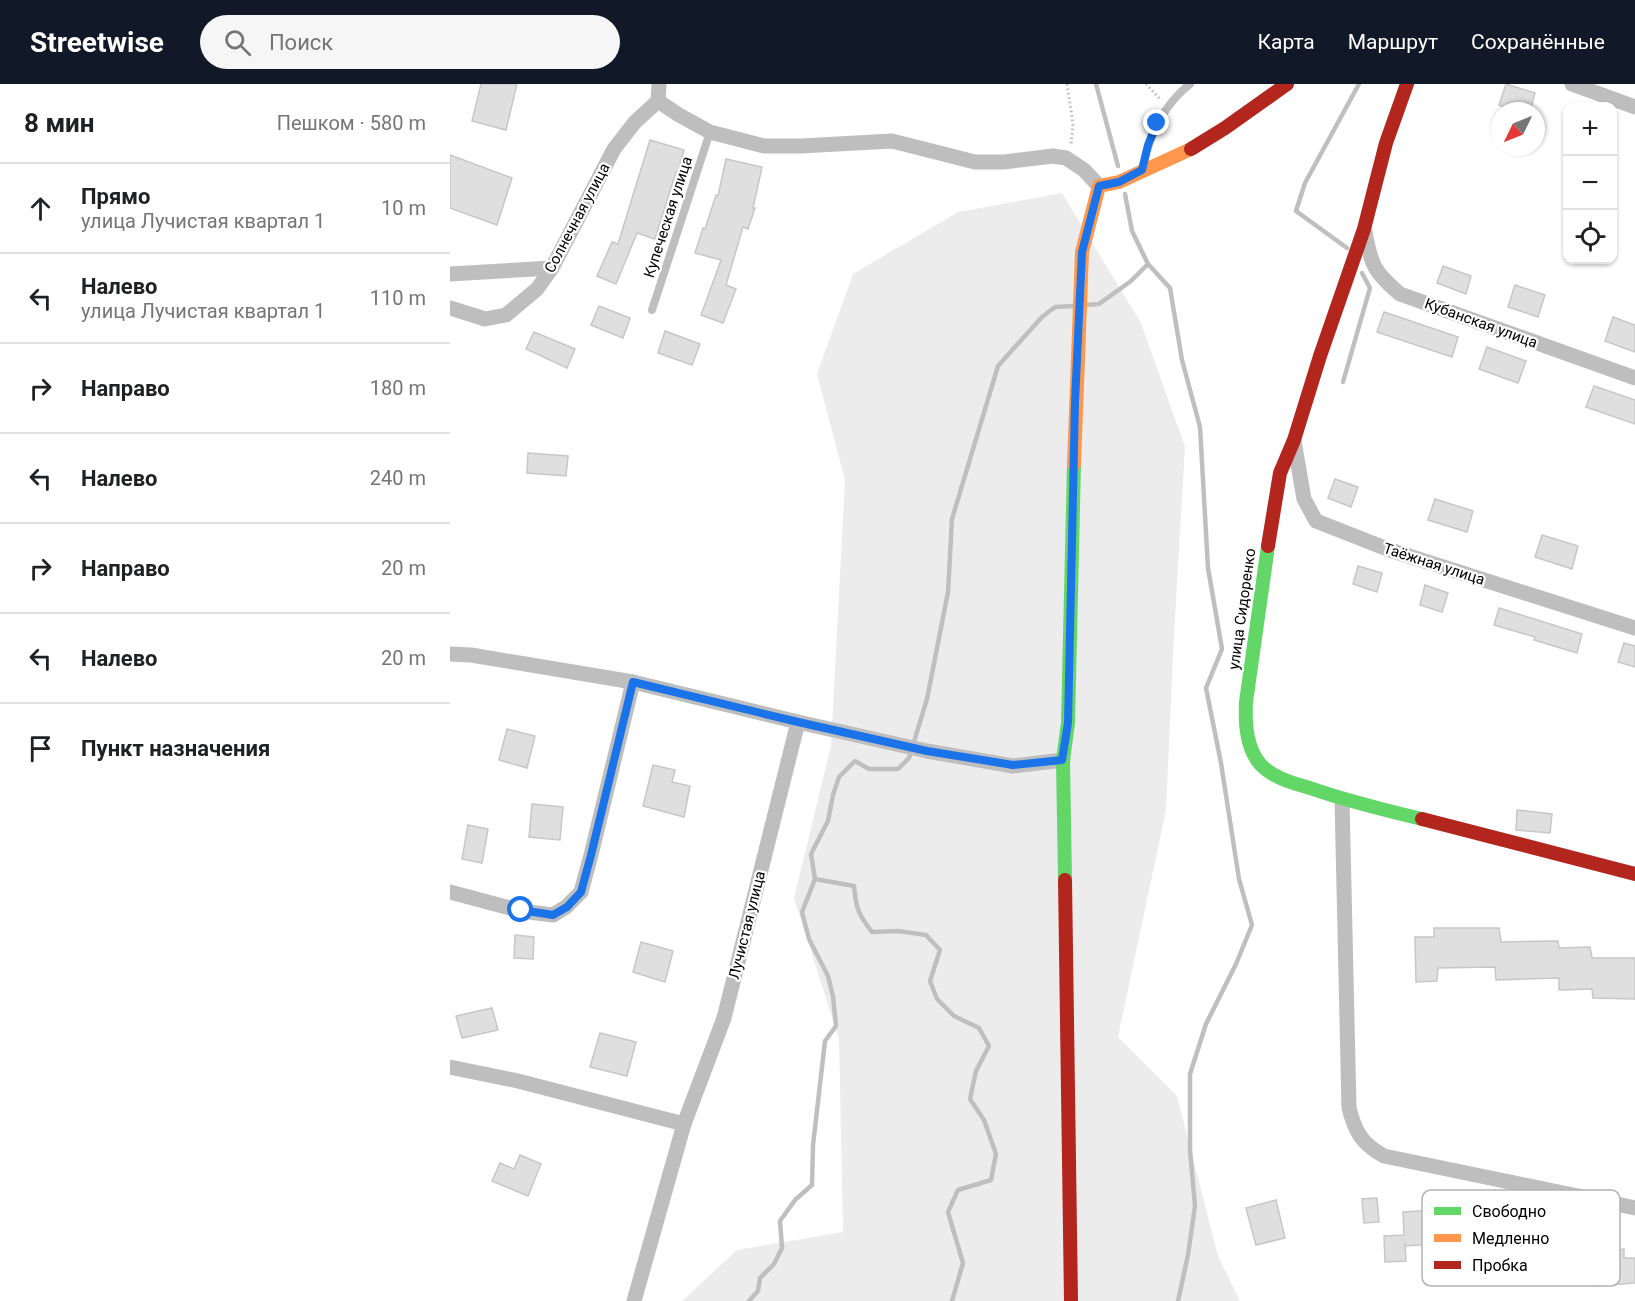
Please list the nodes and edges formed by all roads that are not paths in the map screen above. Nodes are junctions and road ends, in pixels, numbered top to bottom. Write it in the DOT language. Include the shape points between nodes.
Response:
graph roads {
  1 [pos="659,84"];
  2 [pos="1190,84"];
  3 [pos="1286,84"];
  4 [pos="1407,84"];
  5 [pos="1572,84"];
  6 [pos="658,101"];
  7 [pos="1635,107"];
  8 [pos="710,132"];
  9 [pos="1142,170"];
  10 [pos="1099,186"];
  11 [pos="1364,229"];
  12 [pos="552,268"];
  13 [pos="450,274"];
  14 [pos="450,308"];
  15 [pos="652,310"];
  16 [pos="1635,378"];
  17 [pos="1294,440"];
  18 [pos="1635,628"];
  19 [pos="450,654"];
  20 [pos="633,682"];
  21 [pos="798,722"];
  22 [pos="1062,760"];
  23 [pos="1342,799"];
  24 [pos="1635,874"];
  25 [pos="450,892"];
  26 [pos="450,1067"];
  27 [pos="684,1124"];
  28 [pos="1548,1190"];
  29 [pos="1620,1205"];
  30 [pos="1635,1208"];
  31 [pos="634,1301"];
  32 [pos="1071,1301"];
  1 -- 6 [label="street"];
  2 -- 9 [label="lane" via="1157,123"];
  3 -- 9 [label="street" via="1196,146"];
  4 -- 11 [label="street, улица Сидоренко" via="1386,143"];
  5 -- 7 [label="street"];
  6 -- 8 [label="street"];
  6 -- 12 [label="street, Солнечная улица" via="614,149"];
  8 -- 10 [label="street" via="764,146 892,141 975,162 1053,156 1066,158"];
  8 -- 15 [label="lane, Купеческая улица"];
  9 -- 10 [label="street" via="1119,182"];
  10 -- 22 [label="street" via="1082,252 1068,723"];
  11 -- 16 [label="street, Кубанская улица" via="1370,260 1383,280 1400,294"];
  11 -- 17 [label="street, улица Сидоренко"];
  12 -- 13 [label="street"];
  12 -- 14 [label="street, Солнечная улица" via="537,290 506,315 485,319"];
  17 -- 18 [label="street, Таёжная улица" via="1304,499 1316,521 1390,550"];
  17 -- 23 [label="street, улица Сидоренко" via="1280,473 1272,513 1245,724 1251,748 1269,772"];
  19 -- 20 [label="street"];
  20 -- 21 [label="street"];
  20 -- 25 [label="street" via="581,892 553,915"];
  21 -- 22 [label="street" via="927,751 1013,765"];
  21 -- 27 [label="street, Лучистая улица" via="724,1018"];
  22 -- 32 [label="street"];
  23 -- 24 [label="street, улица Сидоренко"];
  23 -- 28 [label="street" via="1349,1108 1353,1125 1362,1140 1384,1156"];
  26 -- 27 [label="street"];
  27 -- 31 [label="street, Лучистая улица"];
  29 -- 30 [label="street"];
}
